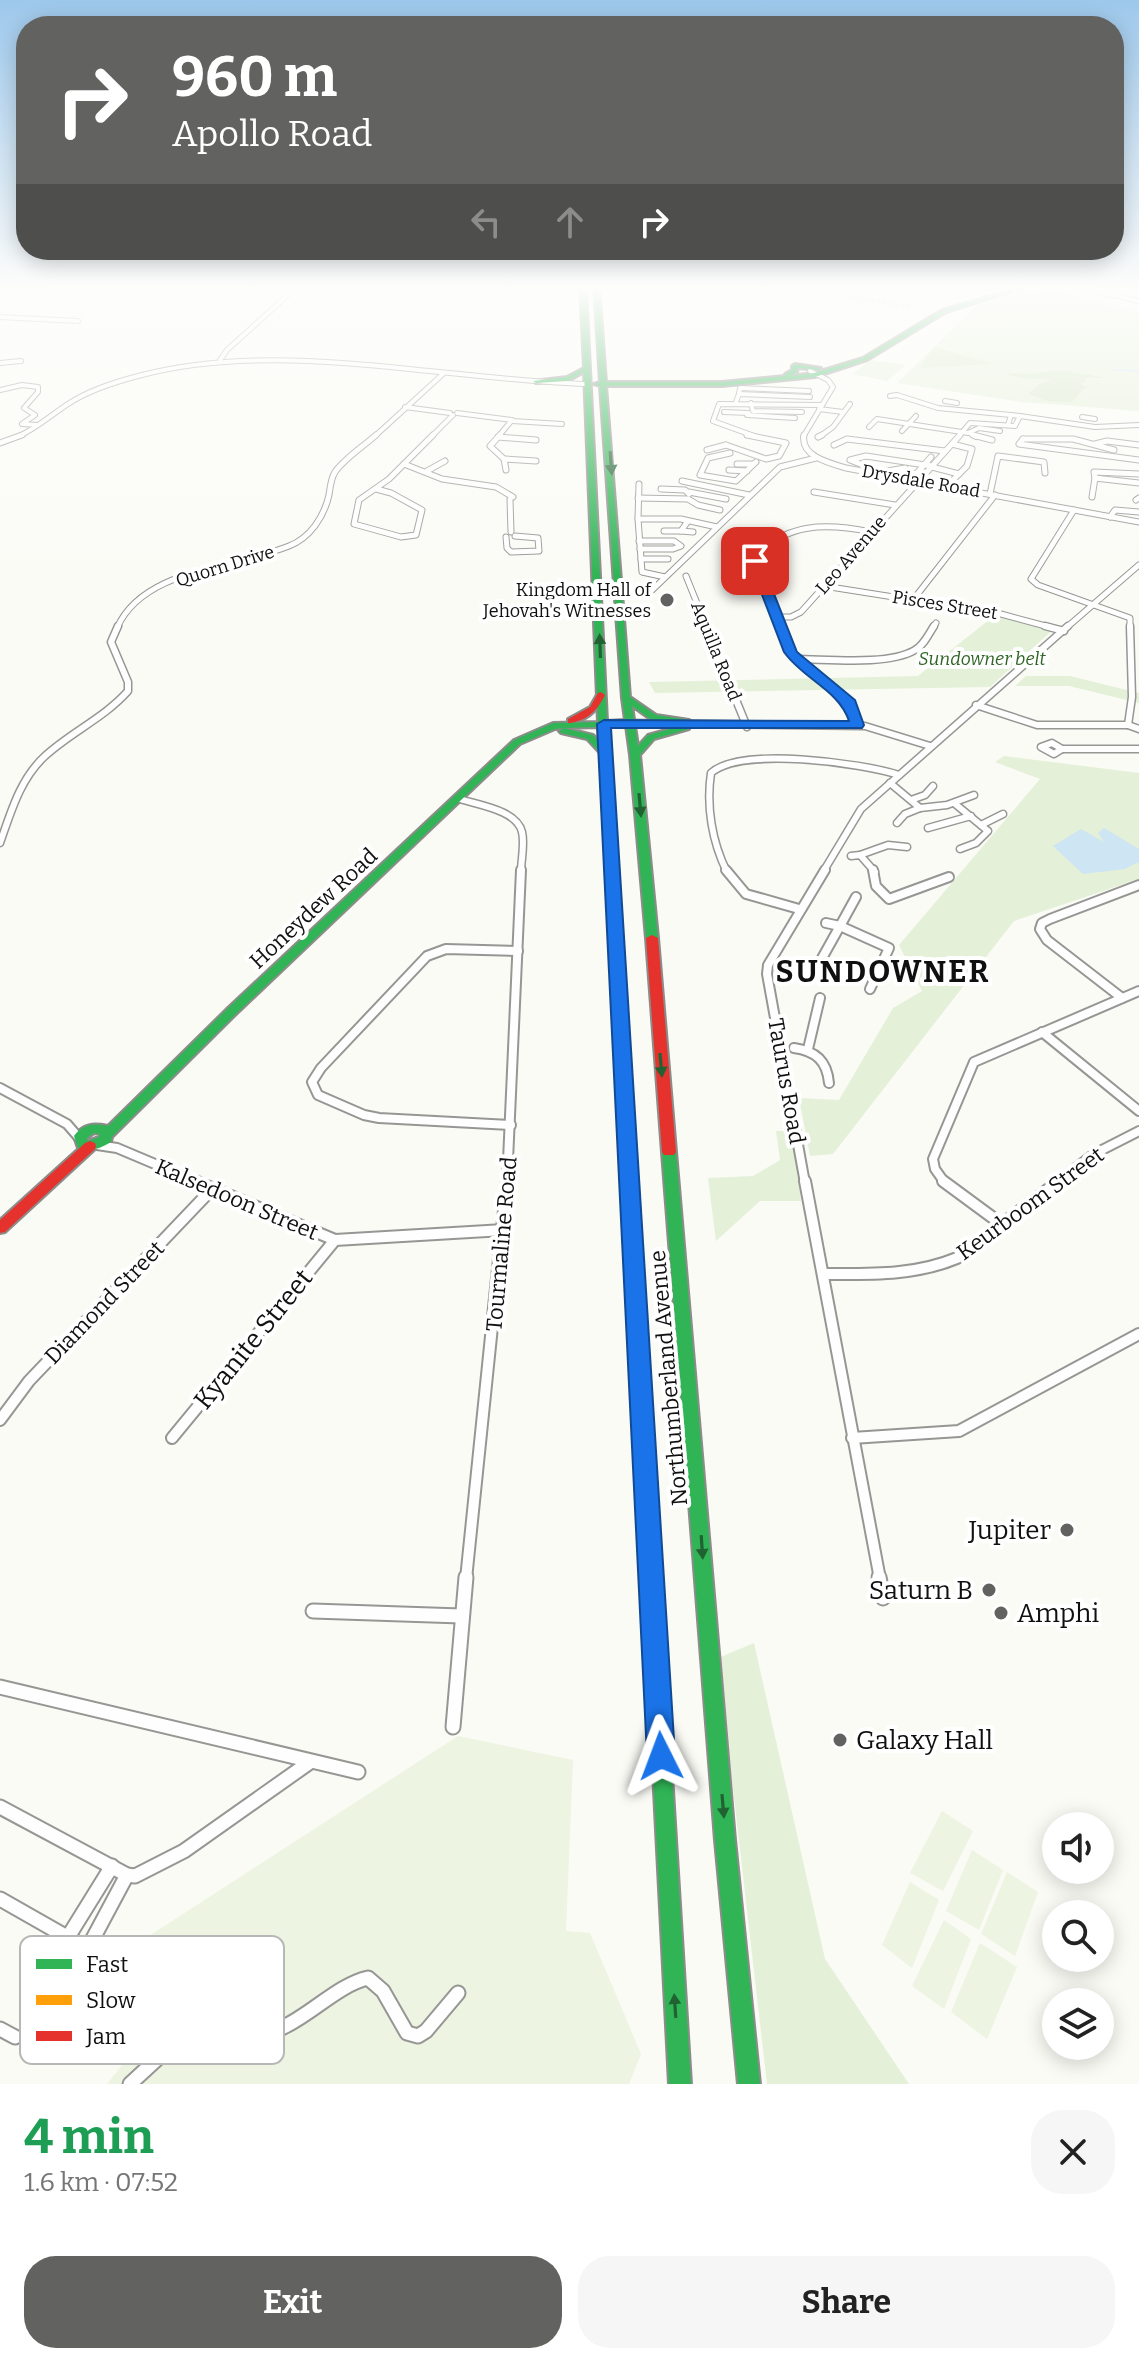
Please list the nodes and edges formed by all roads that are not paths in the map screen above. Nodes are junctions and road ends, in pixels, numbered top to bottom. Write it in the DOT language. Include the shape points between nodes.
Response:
graph roads {
  1 [pos="115,383"];
  2 [pos="431,383"];
  3 [pos="546,383"];
  4 [pos="582,383"];
  5 [pos="586,383"];
  6 [pos="603,383"];
  7 [pos="633,383"];
  8 [pos="830,383"];
  9 [pos="0,390"];
  10 [pos="810,394"];
  11 [pos="892,394"];
  12 [pos="606,397"];
  13 [pos="736,402"];
  14 [pos="751,403"];
  15 [pos="957,403"];
  16 [pos="850,404"];
  17 [pos="406,405"];
  18 [pos="820,407"];
  19 [pos="1015,408"];
  20 [pos="942,409"];
  21 [pos="753,411"];
  22 [pos="724,412"];
  23 [pos="802,412"];
  24 [pos="843,412"];
  25 [pos="885,412"];
  26 [pos="454,414"];
  27 [pos="747,415"];
  28 [pos="1016,415"];
  29 [pos="916,416"];
  30 [pos="1082,417"];
  31 [pos="795,418"];
  32 [pos="877,419"];
  33 [pos="512,421"];
  34 [pos="946,422"];
  35 [pos="562,424"];
  36 [pos="910,424"];
  37 [pos="37,425"];
  38 [pos="1008,425"];
  39 [pos="1139,425"];
  40 [pos="869,427"];
  41 [pos="1090,427"];
  42 [pos="940,428"];
  43 [pos="902,431"];
  44 [pos="1000,431"];
  45 [pos="962,432"];
  46 [pos="740,433"];
  47 [pos="970,433"];
  48 [pos="1030,434"];
  49 [pos="933,435"];
  50 [pos="498,437"];
  51 [pos="818,437"];
  52 [pos="978,438"];
  53 [pos="1023,439"];
  54 [pos="536,440"];
  55 [pos="992,440"];
  56 [pos="0,443"];
  57 [pos="952,444"];
  58 [pos="973,444"];
  59 [pos="1094,444"];
  60 [pos="726,445"];
  61 [pos="834,445"];
  62 [pos="1139,445"];
  63 [pos="707,450"];
  64 [pos="1114,450"];
  65 [pos="945,451"];
  66 [pos="730,453"];
  67 [pos="931,457"];
  68 [pos="816,458"];
  69 [pos="504,459"];
  70 [pos="1139,460"];
  71 [pos="445,461"];
  72 [pos="536,461"];
  73 [pos="404,464"];
  74 [pos="737,464"];
  75 [pos="924,465"];
  76 [pos="932,466"];
  77 [pos="905,468"];
  78 [pos="506,470"];
  79 [pos="729,470"];
  80 [pos="427,471"];
  81 [pos="747,471"];
  82 [pos="887,471"];
  83 [pos="1045,473"];
  84 [pos="959,474"];
  85 [pos="1139,474"];
  86 [pos="1095,478"];
  87 [pos="682,481"];
  88 [pos="722,481"];
  89 [pos="919,481"];
  90 [pos="951,482"];
  91 [pos="1139,483"];
  92 [pos="639,484"];
  93 [pos="376,489"];
  94 [pos="661,489"];
  95 [pos="721,489"];
  96 [pos="814,492"];
  97 [pos="749,495"];
  98 [pos="992,495"];
  99 [pos="689,496"];
  100 [pos="1092,497"];
  101 [pos="638,498"];
  102 [pos="726,499"];
  103 [pos="895,505"];
  104 [pos="720,510"];
  105 [pos="1074,510"];
  106 [pos="1139,512"];
  107 [pos="1110,517"];
  108 [pos="638,519"];
  109 [pos="693,519"];
  110 [pos="707,519"];
  111 [pos="1139,522"];
  112 [pos="717,527"];
  113 [pos="664,531"];
  114 [pos="681,531"];
  115 [pos="693,532"];
  116 [pos="871,532"];
  117 [pos="511,535"];
  118 [pos="639,541"];
  119 [pos="640,549"];
  120 [pos="641,559"];
  121 [pos="668,559"];
  122 [pos="1139,565"];
  123 [pos="642,572"];
  124 [pos="1129,575"];
  125 [pos="686,576"];
  126 [pos="665,577"];
  127 [pos="1139,579"];
  128 [pos="643,583"];
  129 [pos="824,586"];
  130 [pos="647,595"];
  131 [pos="913,600"];
  132 [pos="1094,604"];
  133 [pos="778,617"];
  134 [pos="936,623"];
  135 [pos="1064,631"];
  136 [pos="796,659"];
  137 [pos="601,694"];
  138 [pos="626,698"];
  139 [pos="976,705"];
  140 [pos="688,725"];
  141 [pos="747,725"];
  142 [pos="858,725"];
  143 [pos="1128,725"];
  144 [pos="604,726"];
  145 [pos="630,726"];
  146 [pos="560,728"];
  147 [pos="1139,729"];
  148 [pos="930,746"];
  149 [pos="1062,749"];
  150 [pos="1139,749"];
  151 [pos="635,755"];
  152 [pos="607,756"];
  153 [pos="899,775"];
  154 [pos="890,783"];
  155 [pos="933,786"];
  156 [pos="974,795"];
  157 [pos="460,799"];
  158 [pos="911,800"];
  159 [pos="954,803"];
  160 [pos="920,808"];
  161 [pos="1003,814"];
  162 [pos="971,816"];
  163 [pos="897,823"];
  164 [pos="981,825"];
  165 [pos="928,828"];
  166 [pos="0,843"];
  167 [pos="907,847"];
  168 [pos="960,849"];
  169 [pos="949,877"];
  170 [pos="1139,885"];
  171 [pos="856,897"];
  172 [pos="799,909"];
  173 [pos="826,923"];
  174 [pos="840,926"];
  175 [pos="518,951"];
  176 [pos="816,969"];
  177 [pos="870,989"];
  178 [pos="1139,991"];
  179 [pos="820,998"];
  180 [pos="1122,998"];
  181 [pos="1042,1032"];
  182 [pos="794,1048"];
  183 [pos="808,1049"];
  184 [pos="829,1083"];
  185 [pos="0,1088"];
  186 [pos="1139,1111"];
  187 [pos="67,1124"];
  188 [pos="511,1125"];
  189 [pos="1139,1131"];
  190 [pos="94,1137"];
  191 [pos="213,1188"];
  192 [pos="1000,1223"];
  193 [pos="0,1228"];
  194 [pos="504,1230"];
  195 [pos="335,1240"];
  196 [pos="823,1274"];
  197 [pos="1139,1334"];
  198 [pos="0,1420"];
  199 [pos="172,1438"];
  200 [pos="852,1438"];
  201 [pos="883,1598"];
  202 [pos="313,1611"];
  203 [pos="461,1616"];
  204 [pos="0,1687"];
  205 [pos="453,1727"];
  206 [pos="310,1762"];
  207 [pos="358,1772"];
  208 [pos="0,1807"];
  209 [pos="112,1866"];
  210 [pos="127,1875"];
  211 [pos="0,1899"];
  212 [pos="66,1936"];
  213 [pos="69,1936"];
  214 [pos="94,1936"];
  215 [pos="458,1993"];
  216 [pos="284,2024"];
  217 [pos="0,2029"];
  218 [pos="15,2037"];
  219 [pos="152,2064"];
  220 [pos="130,2084"];
  221 [pos="680,2084"];
  222 [pos="749,2084"];
  1 -- 37 [label="street" via="74,400"];
  2 -- 17 [label="street, Quorn Drive"];
  3 -- 4 [label="main road"];
  137 -- 5 [label="main road, Northumberland Avenue, one-way"];
  6 -- 12 [label="main road, Northumberland Avenue"];
  7 -- 12 [label="main road"];
  8 -- 18 [label="street"];
  9 -- 37 [label="street" via="38,387 24,408 35,415 22,423"];
  10 -- 13 [label="street" via="739,394"];
  11 -- 20 [label="street"];
  12 -- 138 [label="main road, Northumberland Avenue, one-way"];
  13 -- 14 [label="street"];
  13 -- 46 [label="street" via="717,405 712,420"];
  14 -- 18 [label="street"];
  14 -- 21 [label="street"];
  15 -- 20 [label="street" via="947,401"];
  16 -- 24 [label="street"];
  17 -- 26 [label="street"];
  17 -- 166 [label="street, Quorn Drive" via="334,473 322,518 300,540 191,573 128,606 111,647 128,691 46,755 29,775"];
  18 -- 24 [label="street"];
  18 -- 68 [label="street" via="801,441"];
  19 -- 28 [label="street"];
  20 -- 28 [label="street"];
  21 -- 23 [label="street"];
  21 -- 27 [label="street"];
  22 -- 27 [label="street"];
  24 -- 51 [label="street"];
  25 -- 32 [label="street"];
  26 -- 33 [label="street"];
  26 -- 73 [label="street"];
  27 -- 31 [label="street"];
  28 -- 38 [label="street"];
  28 -- 38 [label="street" via="1015,426"];
  28 -- 41 [label="street"];
  29 -- 36 [label="street"];
  30 -- 41 [label="street" via="1092,418"];
  32 -- 36 [label="street"];
  32 -- 40 [label="street"];
  33 -- 35 [label="street"];
  33 -- 50 [label="street"];
  34 -- 42 [label="street"];
  36 -- 42 [label="street"];
  36 -- 43 [label="street"];
  37 -- 56 [label="street"];
  38 -- 45 [label="street" via="975,421"];
  39 -- 41 [label="street"];
  42 -- 45 [label="street"];
  42 -- 49 [label="street"];
  44 -- 47 [label="street" via="979,428"];
  45 -- 47 [label="street"];
  45 -- 57 [label="street, Leo Avenue"];
  46 -- 60 [label="street"];
  46 -- 60 [label="street" via="786,443 777,458 769,460"];
  47 -- 52 [label="street"];
  48 -- 53 [label="street"];
  50 -- 54 [label="street"];
  50 -- 69 [label="street" via="491,448"];
  52 -- 55 [label="street"];
  52 -- 58 [label="street"];
  53 -- 59 [label="street"];
  53 -- 70 [label="street" via="1023,447 1072,448"];
  57 -- 65 [label="street, Leo Avenue"];
  57 -- 84 [label="street" via="972,449"];
  59 -- 62 [label="street"];
  59 -- 64 [label="street"];
  60 -- 63 [label="street"];
  61 -- 65 [label="street" via="847,439"];
  65 -- 76 [label="street, Leo Avenue"];
  66 -- 88 [label="street" via="708,458 699,474"];
  67 -- 75 [label="street"];
  68 -- 89 [label="street, Drysdale Road"];
  68 -- 97 [label="street" via="780,467"];
  69 -- 72 [label="street"];
  69 -- 78 [label="street"];
  71 -- 80 [label="street"];
  73 -- 80 [label="street"];
  73 -- 93 [label="street"];
  74 -- 81 [label="street" via="755,463"];
  75 -- 76 [label="street"];
  75 -- 82 [label="street" via="913,474"];
  75 -- 82 [label="street" via="868,456 850,460"];
  76 -- 84 [label="street"];
  76 -- 89 [label="street, Leo Avenue"];
  77 -- 82 [label="street"];
  79 -- 81 [label="street"];
  80 -- 117 [label="street" via="506,491 512,498"];
  81 -- 88 [label="street" via="736,481"];
  83 -- 98 [label="street" via="1044,462 998,456"];
  84 -- 90 [label="street"];
  85 -- 86 [label="street" via="1102,470 1094,472"];
  86 -- 91 [label="street"];
  86 -- 100 [label="street"];
  87 -- 95 [label="street"];
  88 -- 95 [label="street"];
  89 -- 98 [label="street, Drysdale Road"];
  89 -- 103 [label="street, Leo Avenue"];
  92 -- 101 [label="street"];
  93 -- 93 [label="street" via="359,500 354,525 406,538 416,534 422,510"];
  94 -- 99 [label="street" via="684,489"];
  95 -- 97 [label="street"];
  96 -- 103 [label="street"];
  97 -- 112 [label="street"];
  98 -- 105 [label="street, Drysdale Road"];
  98 -- 131 [label="street"];
  99 -- 101 [label="street"];
  99 -- 102 [label="street"];
  99 -- 104 [label="street" via="698,505"];
  101 -- 108 [label="street"];
  103 -- 116 [label="street, Leo Avenue"];
  105 -- 107 [label="street, Drysdale Road"];
  105 -- 132 [label="street" via="1031,579"];
  106 -- 107 [label="street" via="1117,510"];
  107 -- 111 [label="street, Drysdale Road"];
  108 -- 109 [label="street"];
  108 -- 118 [label="street"];
  109 -- 110 [label="street"];
  109 -- 112 [label="street"];
  109 -- 114 [label="street"];
  112 -- 126 [label="street"];
  113 -- 114 [label="street"];
  114 -- 115 [label="street"];
  116 -- 129 [label="street, Leo Avenue"];
  116 -- 133 [label="street" via="836,526 776,535 754,559"];
  117 -- 117 [label="street" via="511,552 539,551 538,538"];
  118 -- 119 [label="street"];
  118 -- 119 [label="street" via="674,541 681,546"];
  119 -- 120 [label="street"];
  120 -- 121 [label="street"];
  120 -- 123 [label="street"];
  122 -- 124 [label="street, Taurus Road"];
  123 -- 126 [label="street"];
  123 -- 128 [label="street"];
  124 -- 127 [label="street"];
  124 -- 132 [label="street, Taurus Road"];
  125 -- 141 [label="street, Aquilla Road"];
  126 -- 130 [label="street"];
  129 -- 131 [label="street, Pisces Street"];
  129 -- 133 [label="street, Leo Avenue" via="797,615"];
  131 -- 135 [label="street, Pisces Street" via="1008,615"];
  132 -- 135 [label="street, Taurus Road"];
  132 -- 143 [label="street" via="1131,621"];
  133 -- 136 [label="street"];
  134 -- 136 [label="street" via="917,649 905,654"];
  135 -- 139 [label="street, Taurus Road"];
  136 -- 142 [label="street" via="850,703"];
  137 -- 144 [label="main road, Northumberland Avenue"];
  137 -- 146 [label="main road" via="588,714"];
  138 -- 140 [label="main road" via="653,717"];
  138 -- 145 [label="main road, Northumberland Avenue"];
  139 -- 143 [label="street" via="1037,725"];
  139 -- 148 [label="street, Taurus Road"];
  140 -- 141 [label="street"];
  140 -- 145 [label="street"];
  140 -- 151 [label="main road" via="651,737"];
  141 -- 142 [label="street"];
  142 -- 148 [label="street"];
  143 -- 147 [label="street"];
  144 -- 145 [label="main road, Honeydew Road"];
  144 -- 146 [label="main road, Honeydew Road"];
  144 -- 152 [label="main road, Northumberland Avenue"];
  145 -- 151 [label="main road, Northumberland Avenue"];
  146 -- 152 [label="main road" via="590,737"];
  146 -- 157 [label="main road, Honeydew Road" via="540,729 525,737"];
  148 -- 153 [label="street, Taurus Road"];
  149 -- 150 [label="street"];
  151 -- 222 [label="main road, Northumberland Avenue, one-way"];
  221 -- 152 [label="main road, Northumberland Avenue, one-way"];
  153 -- 154 [label="street, Taurus Road"];
  153 -- 172 [label="street" via="843,761 735,761 715,768 710,810 715,840 735,885 754,898"];
  154 -- 158 [label="street"];
  154 -- 172 [label="street, Taurus Road" via="856,815"];
  155 -- 158 [label="street"];
  156 -- 159 [label="street"];
  157 -- 175 [label="street, Tourmaline Road" via="506,814 520,826"];
  157 -- 190 [label="main road, Honeydew Road" via="129,1111"];
  158 -- 160 [label="street"];
  159 -- 160 [label="street"];
  159 -- 162 [label="street"];
  160 -- 163 [label="street"];
  161 -- 164 [label="street"];
  162 -- 164 [label="street"];
  162 -- 165 [label="street"];
  164 -- 168 [label="street" via="987,833"];
  167 -- 169 [label="street" via="891,844 856,856 876,873 876,886 889,899"];
  170 -- 180 [label="street" via="1040,926 1042,936"];
  171 -- 174 [label="street"];
  172 -- 196 [label="street, Taurus Road" via="767,974"];
  173 -- 174 [label="street"];
  174 -- 176 [label="street"];
  174 -- 177 [label="street" via="889,948"];
  175 -- 188 [label="street, Tourmaline Road"];
  175 -- 188 [label="street" via="446,949 427,956 312,1082 318,1095 364,1115"];
  178 -- 180 [label="street"];
  179 -- 183 [label="street"];
  180 -- 181 [label="street"];
  181 -- 186 [label="street"];
  181 -- 192 [label="street" via="974,1062 933,1159 942,1180"];
  182 -- 183 [label="street"];
  183 -- 184 [label="street" via="827,1064"];
  185 -- 187 [label="street"];
  187 -- 190 [label="street"];
  187 -- 190 [label="street, Kalsedoon Street"];
  188 -- 194 [label="street, Tourmaline Road"];
  189 -- 192 [label="street, Keurboom Street" via="1094,1154"];
  190 -- 191 [label="street, Kalsedoon Street"];
  190 -- 193 [label="main road, Honeydew Road"];
  191 -- 195 [label="street, Kalsedoon Street"];
  191 -- 198 [label="street, Diamond Street" via="29,1381"];
  192 -- 196 [label="street, Keurboom Street" via="939,1267"];
  194 -- 195 [label="street, Kalsedoon Street"];
  194 -- 203 [label="street, Tourmaline Road"];
  195 -- 199 [label="street, Kyanite Street"];
  196 -- 200 [label="street, Taurus Road"];
  197 -- 200 [label="street" via="959,1431"];
  200 -- 201 [label="street, Taurus Road"];
  202 -- 203 [label="street"];
  203 -- 205 [label="street, Tourmaline Road"];
  204 -- 206 [label="street"];
  206 -- 207 [label="street"];
  206 -- 210 [label="street" via="184,1851 145,1873"];
  208 -- 209 [label="street"];
  209 -- 210 [label="street"];
  209 -- 213 [label="street"];
  210 -- 214 [label="street"];
  211 -- 212 [label="street"];
  215 -- 216 [label="street" via="418,2036 407,2033 383,1991 368,1978 346,1984"];
  217 -- 218 [label="street"];
  219 -- 220 [label="street"];
}
